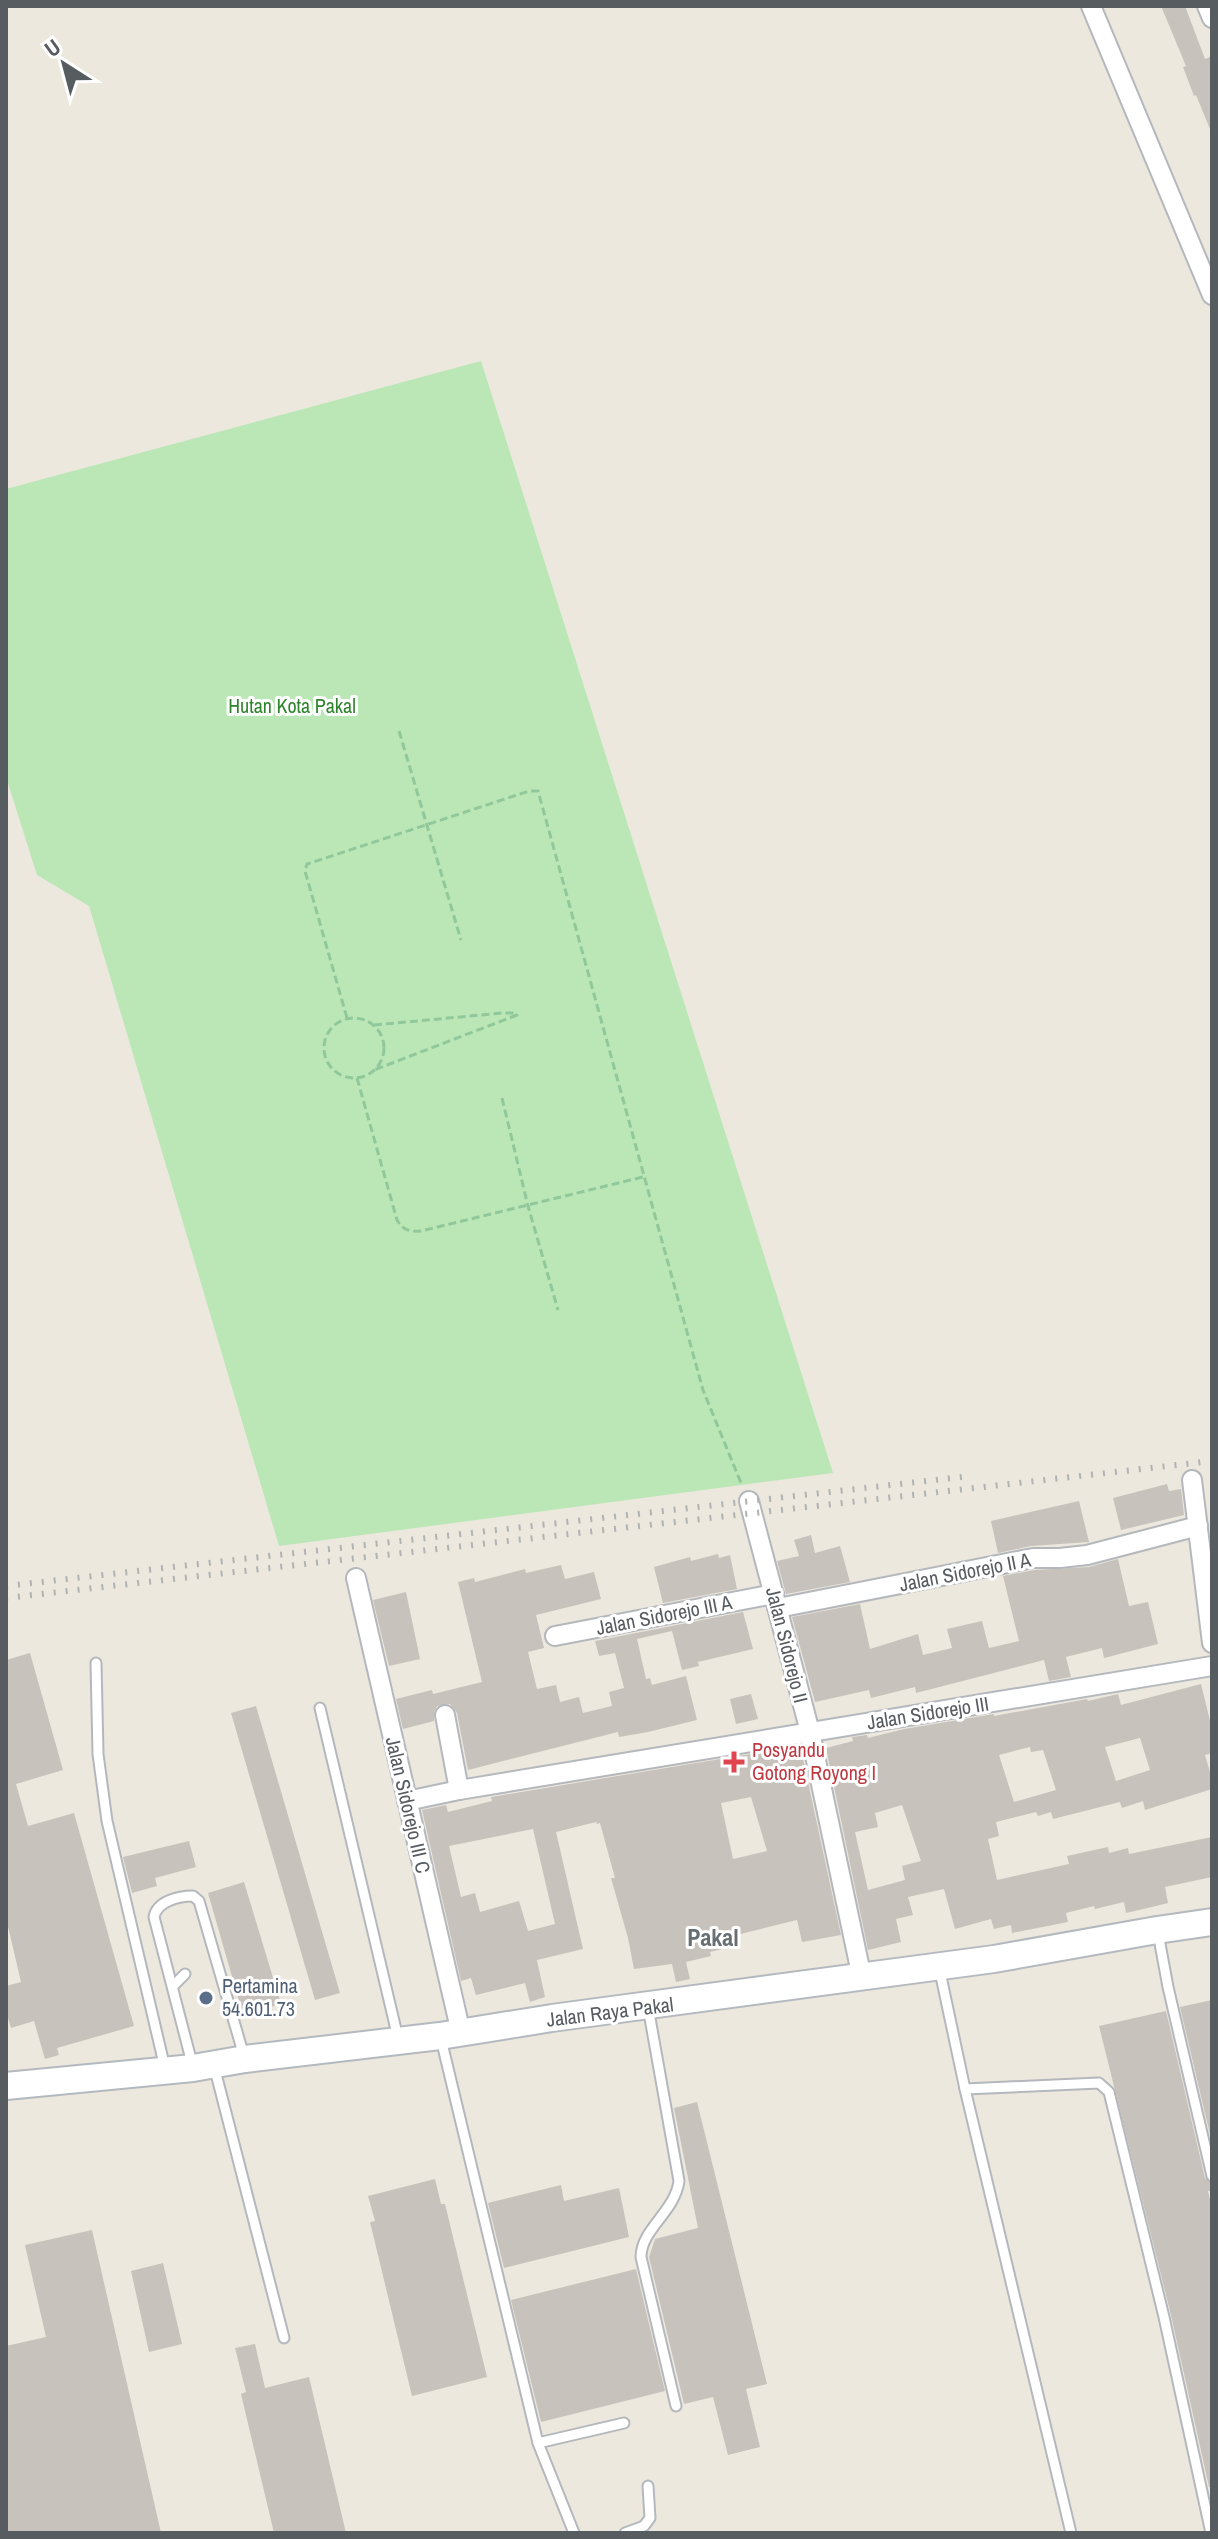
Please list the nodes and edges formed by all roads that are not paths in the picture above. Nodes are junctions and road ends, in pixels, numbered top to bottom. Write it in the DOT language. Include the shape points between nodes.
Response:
graph roads {
  1 [pos="1091,6"];
  2 [pos="1207,6"];
  3 [pos="1212,18"];
  4 [pos="1212,295"];
  5 [pos="1192,1480"];
  6 [pos="749,1501"];
  7 [pos="1198,1526"];
  8 [pos="356,1578"];
  9 [pos="776,1601"];
  10 [pos="555,1636"];
  11 [pos="1212,1643"];
  12 [pos="96,1663"];
  13 [pos="1212,1666"];
  14 [pos="320,1708"];
  15 [pos="445,1715"];
  16 [pos="810,1732"];
  17 [pos="459,1790"];
  18 [pos="407,1801"];
  19 [pos="1212,1922"];
  20 [pos="1159,1940"];
  21 [pos="210,1968"];
  22 [pos="185,1974"];
  23 [pos="221,1977"];
  24 [pos="862,1978"];
  25 [pos="942,1978"];
  26 [pos="173,1986"];
  27 [pos="650,2016"];
  28 [pos="399,2041"];
  29 [pos="448,2041"];
  30 [pos="245,2059"];
  31 [pos="203,2065"];
  32 [pos="166,2070"];
  33 [pos="6,2086"];
  34 [pos="965,2089"];
  35 [pos="1212,2176"];
  36 [pos="284,2338"];
  37 [pos="676,2406"];
  38 [pos="624,2423"];
  39 [pos="538,2443"];
  40 [pos="648,2486"];
  41 [pos="574,2533"];
  42 [pos="625,2533"];
  43 [pos="1071,2533"];
  44 [pos="1211,2533"];
  1 -- 4 [label="street"];
  2 -- 3 [label="street"];
  5 -- 7 [label="street"];
  6 -- 9 [label="street, Jalan Sidorejo II"];
  7 -- 9 [label="street, Jalan Sidorejo II A" via="1087,1555 1033,1558"];
  7 -- 11 [label="street"];
  8 -- 18 [label="street, Jalan Sidorejo III C"];
  9 -- 10 [label="street, Jalan Sidorejo III A"];
  9 -- 16 [label="street, Jalan Sidorejo II"];
  12 -- 32 [label="lane" via="98,1754 107,1821"];
  13 -- 16 [label="street, Jalan Sidorejo III"];
  14 -- 28 [label="lane"];
  15 -- 17 [label="street"];
  16 -- 17 [label="street, Jalan Sidorejo III"];
  16 -- 24 [label="street, Jalan Sidorejo II"];
  17 -- 18 [label="street, Jalan Sidorejo III"];
  18 -- 29 [label="street, Jalan Sidorejo III C"];
  19 -- 20 [label="main road, Jalan Raya Pakal"];
  20 -- 25 [label="main road, Jalan Raya Pakal"];
  20 -- 35 [label="lane"];
  21 -- 23 [label="lane"];
  22 -- 26 [label="lane"];
  23 -- 26 [label="lane" via="199,1901 186,1896 155,1909"];
  23 -- 30 [label="lane"];
  24 -- 25 [label="main road, Jalan Raya Pakal"];
  24 -- 27 [label="main road, Jalan Raya Pakal"];
  25 -- 34 [label="lane"];
  26 -- 31 [label="lane"];
  27 -- 29 [label="main road, Jalan Raya Pakal"];
  27 -- 37 [label="lane" via="679,2181 678,2193 643,2242 641,2257"];
  28 -- 29 [label="main road, Jalan Raya Pakal"];
  28 -- 30 [label="main road, Jalan Raya Pakal"];
  29 -- 39 [label="lane" via="454,2091"];
  30 -- 31 [label="main road, Jalan Raya Pakal"];
  31 -- 32 [label="main road, Jalan Raya Pakal"];
  31 -- 36 [label="lane"];
  32 -- 33 [label="main road, Jalan Raya Pakal"];
  34 -- 43 [label="lane"];
  34 -- 44 [label="lane" via="1099,2083 1109,2092"];
  38 -- 39 [label="lane"];
  39 -- 41 [label="lane"];
  40 -- 42 [label="lane" via="650,2518"];
}
